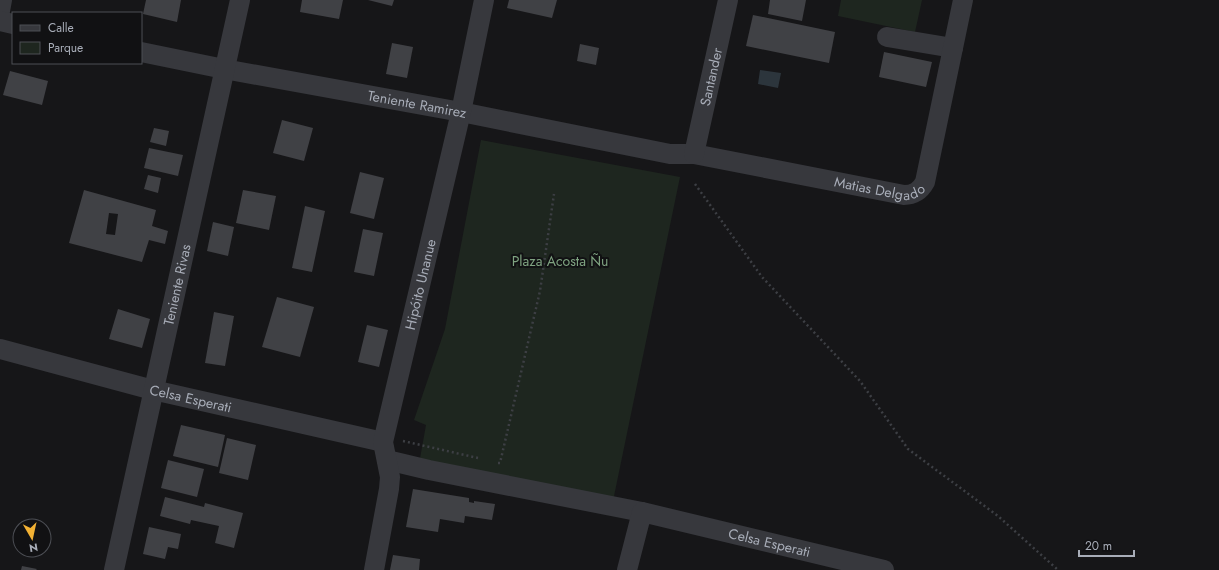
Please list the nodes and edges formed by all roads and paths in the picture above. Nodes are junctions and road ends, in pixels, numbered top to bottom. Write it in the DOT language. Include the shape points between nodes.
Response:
graph roads {
  1 [pos="2,0"];
  2 [pos="240,0"];
  3 [pos="484,0"];
  4 [pos="728,0"];
  5 [pos="963,0"];
  6 [pos="0,11"];
  7 [pos="0,21"];
  8 [pos="12,24"];
  9 [pos="887,36"];
  10 [pos="953,48"];
  11 [pos="142,52"];
  12 [pos="224,70"];
  13 [pos="461,112"];
  14 [pos="694,154"];
  15 [pos="695,184"];
  16 [pos="554,194"];
  17 [pos="0,349"];
  18 [pos="153,390"];
  19 [pos="390,448"];
  20 [pos="484,460"];
  21 [pos="492,462"];
  22 [pos="648,513"];
  23 [pos="114,570"];
  24 [pos="374,570"];
  25 [pos="627,570"];
  26 [pos="884,570"];
  27 [pos="1058,570"];
  1 -- 6 [label="street"];
  2 -- 12 [label="street, Teniente Rivas"];
  3 -- 13 [label="street, Hipóito Unanue"];
  4 -- 14 [label="street, Santander"];
  5 -- 10 [label="street, Matias Delgado"];
  7 -- 8 [label="street"];
  9 -- 10 [label="street"];
  10 -- 14 [label="street, Matias Delgado" via="925,182 912,195"];
  11 -- 12 [label="street, Teniente Ramirez"];
  12 -- 13 [label="street, Teniente Ramirez"];
  12 -- 18 [label="street, Teniente Rivas"];
  13 -- 14 [label="street, Teniente Ramirez" via="670,154"];
  13 -- 19 [label="street, Hipóito Unanue"];
  15 -- 27 [label="path" via="762,277 860,381 908,449 998,516"];
  16 -- 21 [label="path" via="538,299 500,463"];
  17 -- 18 [label="street, Celsa Esperati"];
  18 -- 19 [label="street, Celsa Esperati"];
  18 -- 23 [label="street, Teniente Rivas"];
  19 -- 20 [label="path"];
  19 -- 22 [label="street, Celsa Esperati" via="436,471"];
  19 -- 24 [label="street, Hipóito Unanue" via="389,489"];
  22 -- 25 [label="street"];
  22 -- 26 [label="street, Celsa Esperati"];
}
